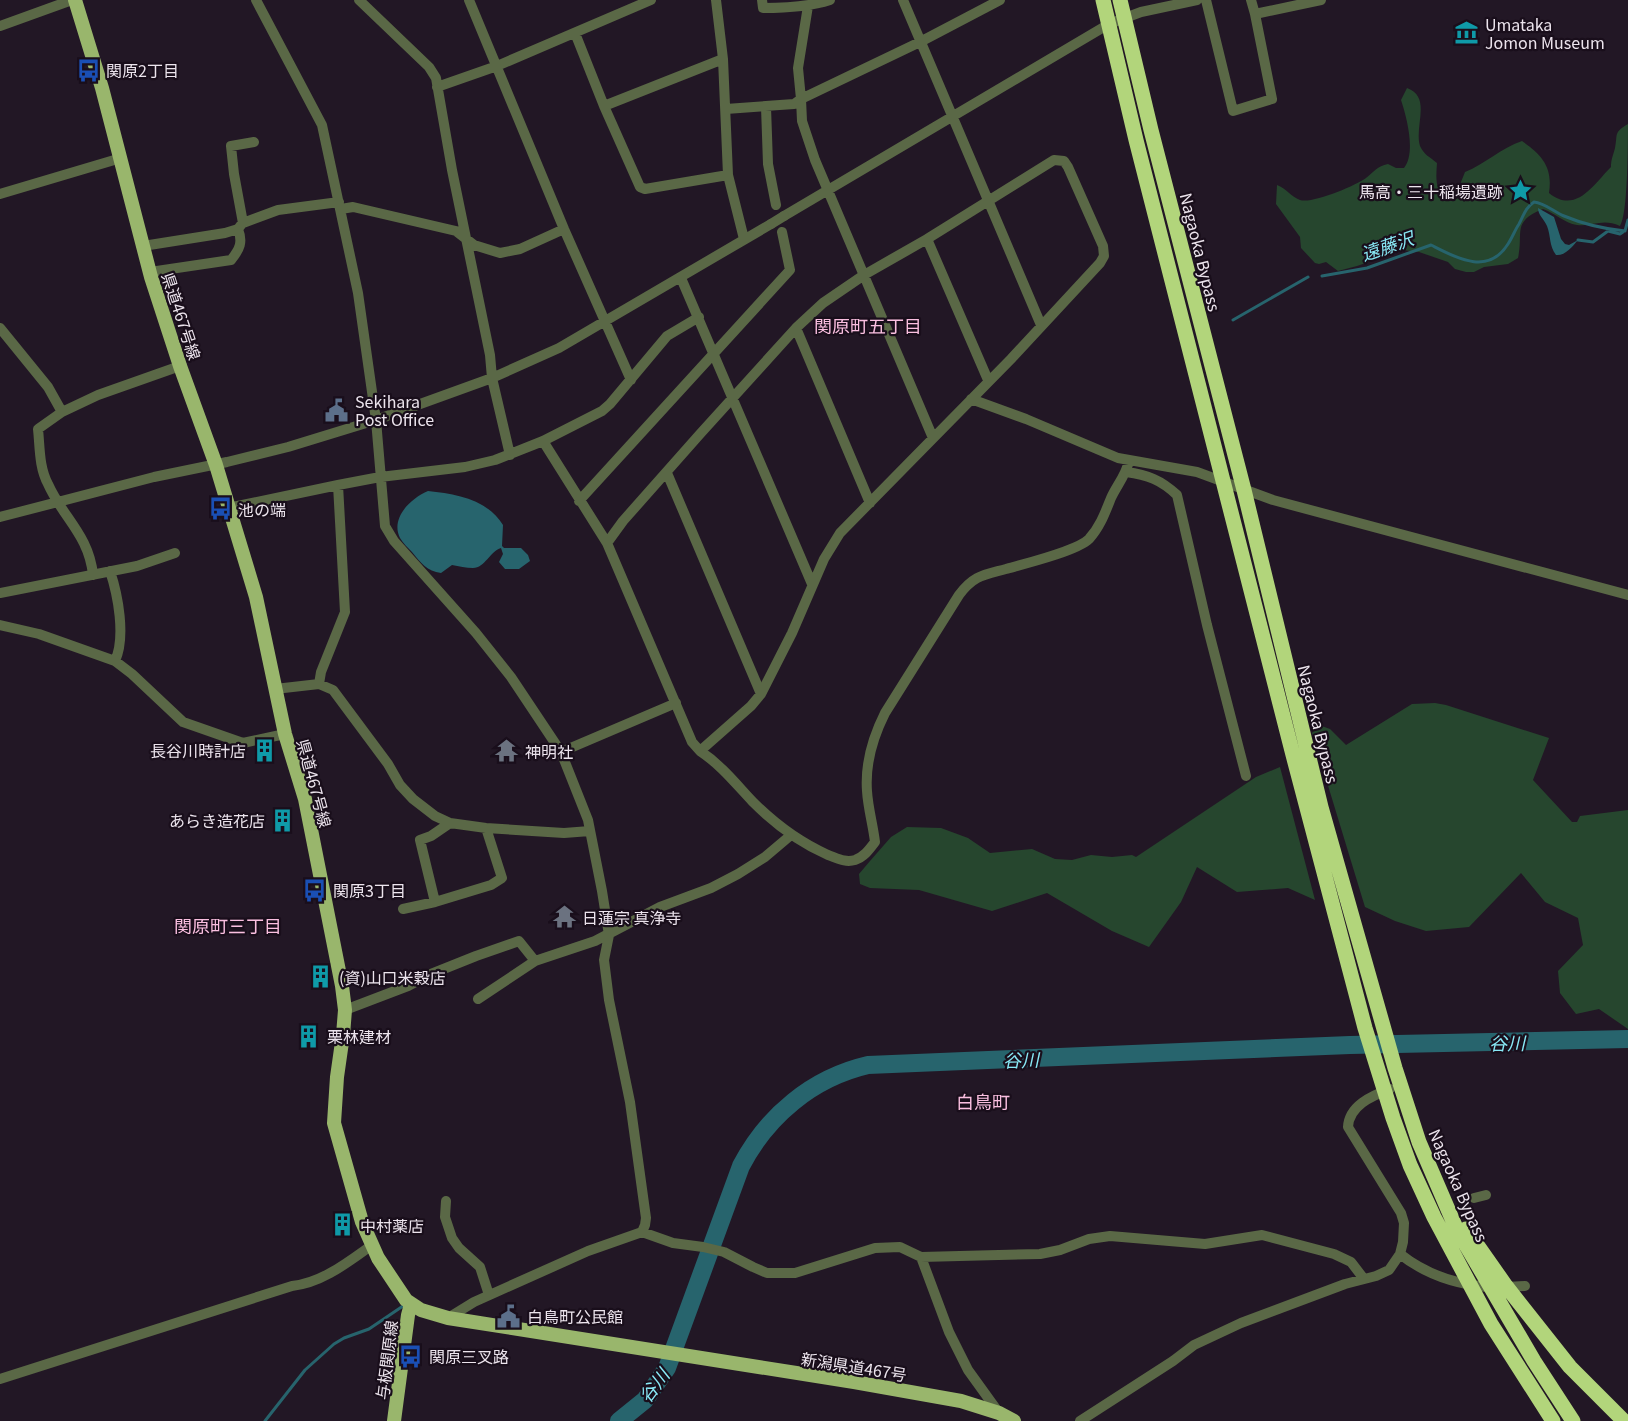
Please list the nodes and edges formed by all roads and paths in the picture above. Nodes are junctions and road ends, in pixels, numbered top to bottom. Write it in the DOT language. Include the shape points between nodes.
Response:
graph roads {
  1 [pos="74,0"];
  2 [pos="256,0"];
  3 [pos="359,0"];
  4 [pos="469,0"];
  5 [pos="651,0"];
  6 [pos="716,0"];
  7 [pos="762,0"];
  8 [pos="830,0"];
  9 [pos="903,0"];
  10 [pos="1000,0"];
  11 [pos="1103,0"];
  12 [pos="1120,0"];
  13 [pos="1197,0"];
  14 [pos="1206,0"];
  15 [pos="1251,0"];
  16 [pos="1321,0"];
  17 [pos="808,6"];
  18 [pos="1255,14"];
  19 [pos="1125,17"];
  20 [pos="1109,24"];
  21 [pos="0,26"];
  22 [pos="575,33"];
  23 [pos="920,42"];
  24 [pos="723,59"];
  25 [pos="497,66"];
  26 [pos="437,87"];
  27 [pos="801,99"];
  28 [pos="604,106"];
  29 [pos="766,107"];
  30 [pos="726,109"];
  31 [pos="952,117"];
  32 [pos="254,142"];
  33 [pos="121,158"];
  34 [pos="728,175"];
  35 [pos="827,191"];
  36 [pos="0,194"];
  37 [pos="988,201"];
  38 [pos="776,205"];
  39 [pos="340,206"];
  40 [pos="241,226"];
  41 [pos="564,229"];
  42 [pos="782,232"];
  43 [pos="466,239"];
  44 [pos="744,239"];
  45 [pos="927,239"];
  46 [pos="143,246"];
  47 [pos="150,272"];
  48 [pos="864,275"];
  49 [pos="681,278"];
  50 [pos="699,317"];
  51 [pos="605,322"];
  52 [pos="1041,325"];
  53 [pos="0,328"];
  54 [pos="796,328"];
  55 [pos="714,352"];
  56 [pos="180,366"];
  57 [pos="492,378"];
  58 [pos="631,380"];
  59 [pos="988,380"];
  60 [pos="733,398"];
  61 [pos="971,399"];
  62 [pos="62,412"];
  63 [pos="376,420"];
  64 [pos="933,438"];
  65 [pos="543,441"];
  66 [pos="510,455"];
  67 [pos="216,465"];
  68 [pos="1128,466"];
  69 [pos="667,473"];
  70 [pos="380,477"];
  71 [pos="338,484"];
  72 [pos="1225,484"];
  73 [pos="1244,490"];
  74 [pos="579,501"];
  75 [pos="59,502"];
  76 [pos="870,503"];
  77 [pos="228,508"];
  78 [pos="0,517"];
  79 [pos="607,543"];
  80 [pos="175,553"];
  81 [pos="110,571"];
  82 [pos="93,575"];
  83 [pos="812,584"];
  84 [pos="0,593"];
  85 [pos="1628,594"];
  86 [pos="0,625"];
  87 [pos="115,661"];
  88 [pos="319,684"];
  89 [pos="275,689"];
  90 [pos="761,694"];
  91 [pos="676,703"];
  92 [pos="285,734"];
  93 [pos="561,752"];
  94 [pos="700,752"];
  95 [pos="1246,776"];
  96 [pos="450,823"];
  97 [pos="486,828"];
  98 [pos="590,831"];
  99 [pos="791,835"];
  100 [pos="435,902"];
  101 [pos="403,909"];
  102 [pos="609,934"];
  103 [pos="535,961"];
  104 [pos="478,999"];
  105 [pos="345,1010"];
  106 [pos="1387,1090"];
  107 [pos="1419,1142"];
  108 [pos="1486,1195"];
  109 [pos="1474,1198"];
  110 [pos="446,1201"];
  111 [pos="642,1232"];
  112 [pos="372,1245"];
  113 [pos="1400,1254"];
  114 [pos="921,1257"];
  115 [pos="1364,1279"];
  116 [pos="1470,1284"];
  117 [pos="1506,1286"];
  118 [pos="1525,1286"];
  119 [pos="1490,1288"];
  120 [pos="489,1295"];
  121 [pos="411,1304"];
  122 [pos="448,1318"];
  123 [pos="1491,1324"];
  124 [pos="0,1379"];
  125 [pos="999,1413"];
  126 [pos="394,1421"];
  127 [pos="1014,1421"];
  128 [pos="1080,1421"];
  129 [pos="1546,1421"];
  130 [pos="1553,1421"];
  131 [pos="1573,1421"];
  132 [pos="1624,1421"];
  1 -- 21 [label="street"];
  1 -- 33 [label="main road, 県道467号線"];
  2 -- 39 [label="street" via="322,125"];
  3 -- 26 [label="street" via="429,67"];
  4 -- 25 [label="street"];
  5 -- 22 [label="street"];
  6 -- 24 [label="street"];
  7 -- 17 [label="street" via="763,8"];
  8 -- 17 [label="street"];
  9 -- 23 [label="street"];
  10 -- 23 [label="street"];
  11 -- 20 [label="highway, Nagaoka Bypass"];
  12 -- 19 [label="highway, Nagaoka Bypass"];
  13 -- 19 [label="street"];
  14 -- 18 [label="street" via="1233,111 1272,99"];
  15 -- 18 [label="street"];
  16 -- 18 [label="street"];
  17 -- 27 [label="street" via="798,68"];
  19 -- 20 [label="street"];
  19 -- 73 [label="highway, Nagaoka Bypass"];
  20 -- 31 [label="street"];
  20 -- 72 [label="highway, Nagaoka Bypass"];
  22 -- 25 [label="street"];
  22 -- 28 [label="street"];
  23 -- 27 [label="street"];
  23 -- 31 [label="street"];
  24 -- 28 [label="street"];
  24 -- 30 [label="street"];
  25 -- 26 [label="street"];
  25 -- 41 [label="street"];
  26 -- 43 [label="street"];
  27 -- 29 [label="street" via="794,104"];
  27 -- 35 [label="street" via="807,140"];
  28 -- 34 [label="street" via="640,187"];
  29 -- 30 [label="street"];
  29 -- 38 [label="street" via="768,164"];
  30 -- 34 [label="street"];
  31 -- 35 [label="street"];
  31 -- 37 [label="street"];
  32 -- 40 [label="street" via="231,146"];
  33 -- 36 [label="street"];
  33 -- 46 [label="main road, 県道467号線"];
  34 -- 44 [label="street"];
  35 -- 44 [label="street, bridge"];
  35 -- 48 [label="street"];
  37 -- 45 [label="street"];
  37 -- 52 [label="street"];
  37 -- 52 [label="street" via="1048,163 1064,161 1103,246 1100,263"];
  39 -- 40 [label="street" via="278,210"];
  39 -- 43 [label="street" via="456,231"];
  39 -- 63 [label="street" via="366,336"];
  40 -- 46 [label="street"];
  40 -- 47 [label="street" via="240,249 231,260"];
  41 -- 43 [label="street" via="500,253"];
  41 -- 51 [label="street"];
  42 -- 55 [label="street" via="790,270"];
  43 -- 57 [label="street"];
  44 -- 49 [label="street"];
  45 -- 48 [label="street"];
  45 -- 59 [label="street"];
  46 -- 47 [label="main road, 県道467号線"];
  47 -- 56 [label="main road, 県道467号線"];
  48 -- 54 [label="street" via="823,303"];
  48 -- 64 [label="street"];
  49 -- 50 [label="street"];
  49 -- 51 [label="street"];
  50 -- 55 [label="street"];
  50 -- 58 [label="street" via="667,336"];
  51 -- 57 [label="street" via="550,353"];
  51 -- 58 [label="street"];
  52 -- 59 [label="street"];
  53 -- 62 [label="street" via="48,387"];
  54 -- 60 [label="street"];
  54 -- 76 [label="street"];
  55 -- 60 [label="street"];
  55 -- 74 [label="street"];
  56 -- 62 [label="street"];
  56 -- 67 [label="main road, 県道467号線"];
  57 -- 63 [label="street"];
  57 -- 66 [label="street"];
  58 -- 65 [label="street" via="602,411"];
  59 -- 61 [label="street"];
  60 -- 69 [label="street"];
  60 -- 83 [label="street"];
  61 -- 64 [label="street"];
  61 -- 68 [label="street" via="1063,434"];
  62 -- 75 [label="street" via="38,429 40,463"];
  63 -- 67 [label="street"];
  63 -- 70 [label="street"];
  64 -- 76 [label="street"];
  65 -- 66 [label="street"];
  65 -- 74 [label="street"];
  66 -- 70 [label="street" via="465,467"];
  67 -- 75 [label="street"];
  67 -- 77 [label="main road, 県道467号線"];
  68 -- 72 [label="street" via="1197,472"];
  68 -- 95 [label="street" via="1164,482 1177,495"];
  68 -- 99 [label="street" via="1099,526 1087,541 1064,552 980,575 959,595 875,733 867,777 875,842 866,854 846,861"];
  69 -- 79 [label="street"];
  69 -- 90 [label="street"];
  70 -- 71 [label="street"];
  70 -- 93 [label="street" via="385,526 390,535 476,633"];
  71 -- 77 [label="street"];
  71 -- 88 [label="street" via="345,612"];
  72 -- 73 [label="street"];
  72 -- 106 [label="highway, Nagaoka Bypass" via="1365,1028"];
  73 -- 85 [label="street"];
  73 -- 107 [label="highway, Nagaoka Bypass" via="1321,807"];
  74 -- 79 [label="street"];
  75 -- 78 [label="street"];
  75 -- 82 [label="street" via="80,533 92,560"];
  76 -- 83 [label="street" via="840,533"];
  77 -- 89 [label="main road, 県道467号線" via="256,597"];
  79 -- 91 [label="street"];
  80 -- 81 [label="street"];
  81 -- 82 [label="street"];
  81 -- 87 [label="street" via="118,595 119,644"];
  82 -- 84 [label="street"];
  83 -- 90 [label="street"];
  86 -- 87 [label="street" via="39,634"];
  87 -- 92 [label="street" via="192,726 243,743"];
  88 -- 89 [label="street"];
  88 -- 96 [label="street" via="338,696 413,799"];
  89 -- 92 [label="main road, 県道467号線"];
  90 -- 94 [label="street"];
  91 -- 93 [label="street"];
  91 -- 94 [label="street"];
  92 -- 105 [label="main road, 県道467号線" via="305,800"];
  93 -- 98 [label="street"];
  94 -- 99 [label="street" via="715,761"];
  96 -- 97 [label="street"];
  96 -- 100 [label="street" via="420,840"];
  97 -- 98 [label="street"];
  97 -- 100 [label="street" via="501,878 491,885"];
  98 -- 102 [label="street"];
  99 -- 102 [label="street" via="738,874"];
  100 -- 101 [label="street"];
  102 -- 103 [label="street"];
  102 -- 111 [label="street" via="604,960 630,1102 646,1218"];
  103 -- 104 [label="street"];
  103 -- 105 [label="street" via="519,941"];
  105 -- 112 [label="main road, 県道467号線" via="334,1123"];
  106 -- 113 [label="street" via="1355,1108 1349,1115 1348,1127 1401,1213 1404,1236"];
  106 -- 116 [label="highway, Nagaoka Bypass" via="1410,1166"];
  107 -- 117 [label="highway" via="1464,1225"];
  107 -- 119 [label="highway, Nagaoka Bypass" via="1456,1228"];
  108 -- 109 [label="street"];
  110 -- 120 [label="street" via="445,1216 452,1238 480,1267"];
  111 -- 114 [label="street" via="673,1243 724,1252 767,1273 795,1273 875,1248 900,1247"];
  111 -- 120 [label="street"];
  112 -- 121 [label="main road, 県道467号線"];
  112 -- 124 [label="street" via="328,1275 304,1285"];
  113 -- 115 [label="street" via="1389,1270"];
  113 -- 116 [label="street" via="1417,1268"];
  114 -- 115 [label="street" via="1040,1254 1110,1236 1205,1244 1262,1235 1334,1254 1351,1262"];
  114 -- 125 [label="street" via="968,1370"];
  115 -- 128 [label="street" via="1241,1323 1194,1345"];
  116 -- 119 [label="street"];
  116 -- 123 [label="highway, Nagaoka Bypass"];
  117 -- 118 [label="street"];
  117 -- 119 [label="street"];
  117 -- 132 [label="highway" via="1570,1367"];
  119 -- 131 [label="highway, Nagaoka Bypass"];
  120 -- 122 [label="street"];
  121 -- 122 [label="main road"];
  121 -- 126 [label="main road, 与板関原線"];
  122 -- 125 [label="main road, 新潟県道467号" via="962,1401"];
  123 -- 129 [label="highway"];
  123 -- 130 [label="highway, Nagaoka Bypass"];
  125 -- 127 [label="main road, 新潟県道467号"];
}
